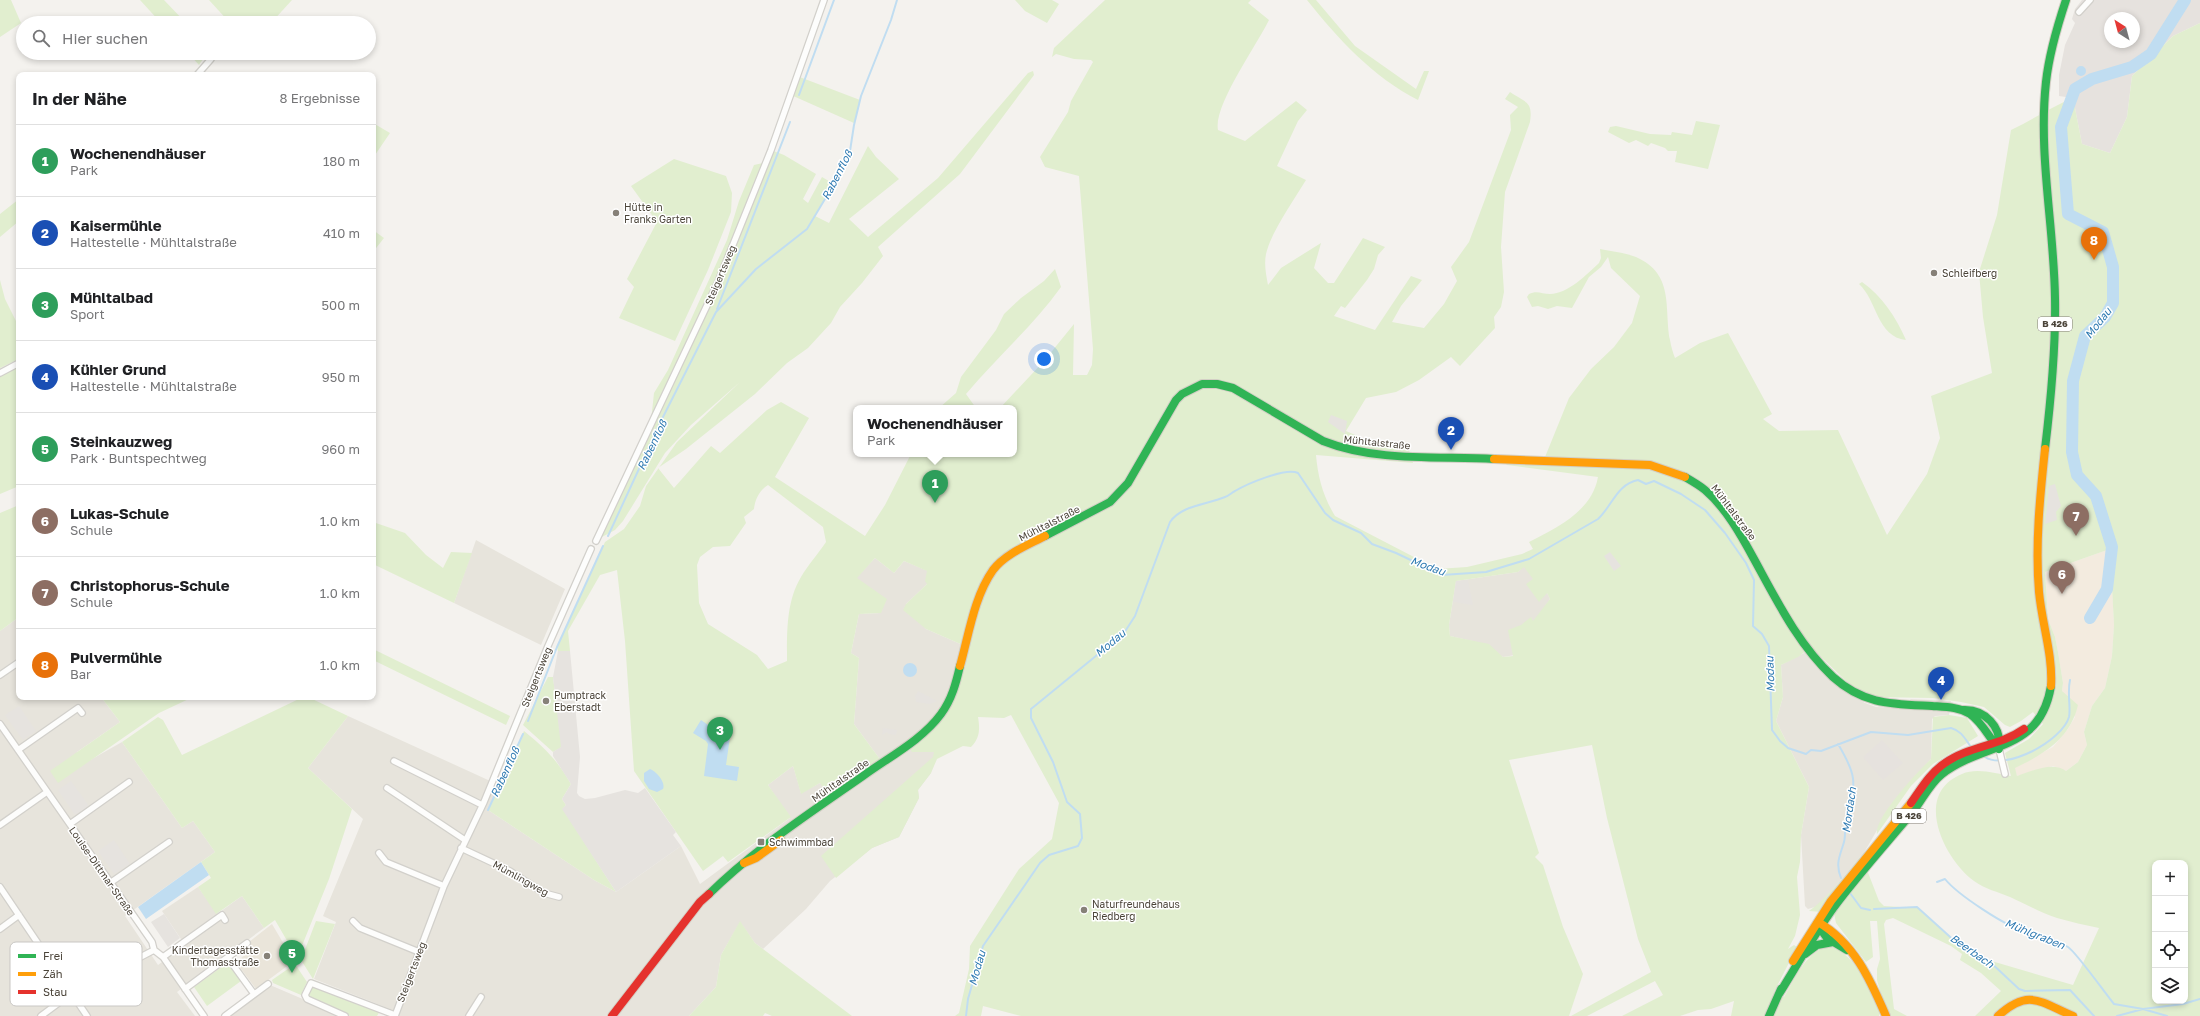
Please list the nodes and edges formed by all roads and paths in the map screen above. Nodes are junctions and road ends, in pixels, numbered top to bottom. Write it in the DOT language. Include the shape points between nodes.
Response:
graph roads {
  1 [pos="824,0"];
  2 [pos="2066,0"];
  3 [pos="2090,0"];
  4 [pos="2079,12"];
  5 [pos="210,60"];
  6 [pos="200,72"];
  7 [pos="16,365"];
  8 [pos="0,373"];
  9 [pos="596,541"];
  10 [pos="592,549"];
  11 [pos="16,664"];
  12 [pos="0,675"];
  13 [pos="2052,677"];
  14 [pos="82,713"];
  15 [pos="0,724"];
  16 [pos="1997,742"];
  17 [pos="18,750"];
  18 [pos="2000,752"];
  19 [pos="394,761"];
  20 [pos="2005,774"];
  21 [pos="129,782"];
  22 [pos="387,788"];
  23 [pos="47,792"];
  24 [pos="482,805"];
  25 [pos="70,824"];
  26 [pos="0,825"];
  27 [pos="465,840"];
  28 [pos="169,842"];
  29 [pos="461,848"];
  30 [pos="379,853"];
  31 [pos="1862,866"];
  32 [pos="110,883"];
  33 [pos="444,886"];
  34 [pos="0,887"];
  35 [pos="560,897"];
  36 [pos="19,915"];
  37 [pos="225,920"];
  38 [pos="354,921"];
  39 [pos="1819,925"];
  40 [pos="0,929"];
  41 [pos="37,942"];
  42 [pos="1833,942"];
  43 [pos="247,943"];
  44 [pos="154,950"];
  45 [pos="419,952"];
  46 [pos="1854,955"];
  47 [pos="142,956"];
  48 [pos="163,956"];
  49 [pos="1802,956"];
  50 [pos="228,958"];
  51 [pos="268,984"];
  52 [pos="185,989"];
  53 [pos="254,994"];
  54 [pos="1779,994"];
  55 [pos="481,997"];
  56 [pos="54,1006"];
  57 [pos="80,1006"];
  58 [pos="335,1014"];
  59 [pos="395,1015"];
  60 [pos="41,1016"];
  61 [pos="87,1016"];
  62 [pos="204,1016"];
  63 [pos="225,1016"];
  64 [pos="345,1016"];
  65 [pos="469,1016"];
  66 [pos="612,1016"];
  67 [pos="1769,1016"];
  68 [pos="1886,1016"];
  69 [pos="1998,1016"];
  70 [pos="2073,1016"];
  1 -- 9 [label="street, Steigertsweg" via="771,150 718,282"];
  2 -- 13 [label="street, B 426" via="2048,63 2043,114 2052,234 2055,337 2038,563 2041,608"];
  3 -- 4 [label="street"];
  5 -- 6 [label="street"];
  7 -- 8 [label="street"];
  10 -- 24 [label="street, Steigertsweg"];
  11 -- 12 [label="street"];
  13 -- 16 [label="street, B 426" via="2045,698 2033,719 2017,734"];
  13 -- 18 [label="street, B 426" via="2049,700 2038,722 2025,736"];
  14 -- 17 [label="street" via="78,708"];
  15 -- 17 [label="street, Louise-Dittmar-Straße"];
  16 -- 18 [label="street"];
  16 -- 31 [label="street, B 426" via="1948,760 1932,774"];
  16 -- 66 [label="street, Mühltalstraße" via="1995,727 1975,710 1876,702 1860,696 1842,684 1798,639 1756,560 1716,502 1694,480 1682,474 1650,465 1410,456 1348,450 1323,441 1233,388 1211,383 1191,387 1181,394 1167,413 1128,483 1110,502 1014,552 987,578 969,628 956,686 942,713 925,732 758,849 738,866 700,902"];
  17 -- 23 [label="street, Louise-Dittmar-Straße"];
  18 -- 20 [label="street"];
  18 -- 31 [label="street, B 426" via="1990,752 1954,765 1936,778 1916,808"];
  19 -- 24 [label="street"];
  21 -- 25 [label="street"];
  22 -- 27 [label="street"];
  23 -- 25 [label="street, Louise-Dittmar-Straße"];
  23 -- 26 [label="street"];
  24 -- 27 [label="street, Steigertsweg"];
  25 -- 32 [label="street, Louise-Dittmar-Straße"];
  27 -- 29 [label="street, Steigertsweg"];
  28 -- 32 [label="street"];
  29 -- 33 [label="street, Steigertsweg"];
  29 -- 35 [label="street, Mümlingweg" via="510,871 544,893"];
  30 -- 33 [label="street" via="386,862"];
  31 -- 39 [label="street, B 426"];
  32 -- 44 [label="street, Louise-Dittmar-Straße" via="152,942"];
  33 -- 45 [label="street, Steigertsweg"];
  34 -- 36 [label="street"];
  36 -- 40 [label="street"];
  36 -- 41 [label="street"];
  37 -- 48 [label="street" via="222,915"];
  38 -- 45 [label="street" via="360,928"];
  39 -- 42 [label="street"];
  39 -- 46 [label="street" via="1837,934"];
  39 -- 49 [label="street, B 426"];
  39 -- 54 [label="street, B 426" via="1791,965"];
  42 -- 46 [label="street"];
  42 -- 49 [label="street" via="1818,945"];
  43 -- 50 [label="street"];
  44 -- 47 [label="street"];
  44 -- 48 [label="street, Louise-Dittmar-Straße"];
  45 -- 59 [label="street, Steigertsweg"];
  46 -- 68 [label="street" via="1866,972"];
  48 -- 52 [label="street, Louise-Dittmar-Straße"];
  49 -- 54 [label="street, B 426"];
  50 -- 52 [label="street"];
  50 -- 53 [label="street"];
  51 -- 53 [label="street"];
  52 -- 62 [label="street, Louise-Dittmar-Straße"];
  53 -- 63 [label="street"];
  54 -- 67 [label="street, B 426"];
  55 -- 65 [label="street"];
  56 -- 60 [label="street"];
  57 -- 61 [label="street"];
  58 -- 59 [label="street" via="305,997 312,982"];
  58 -- 64 [label="street"];
  69 -- 70 [label="street" via="2014,1001 2028,998"];
}
